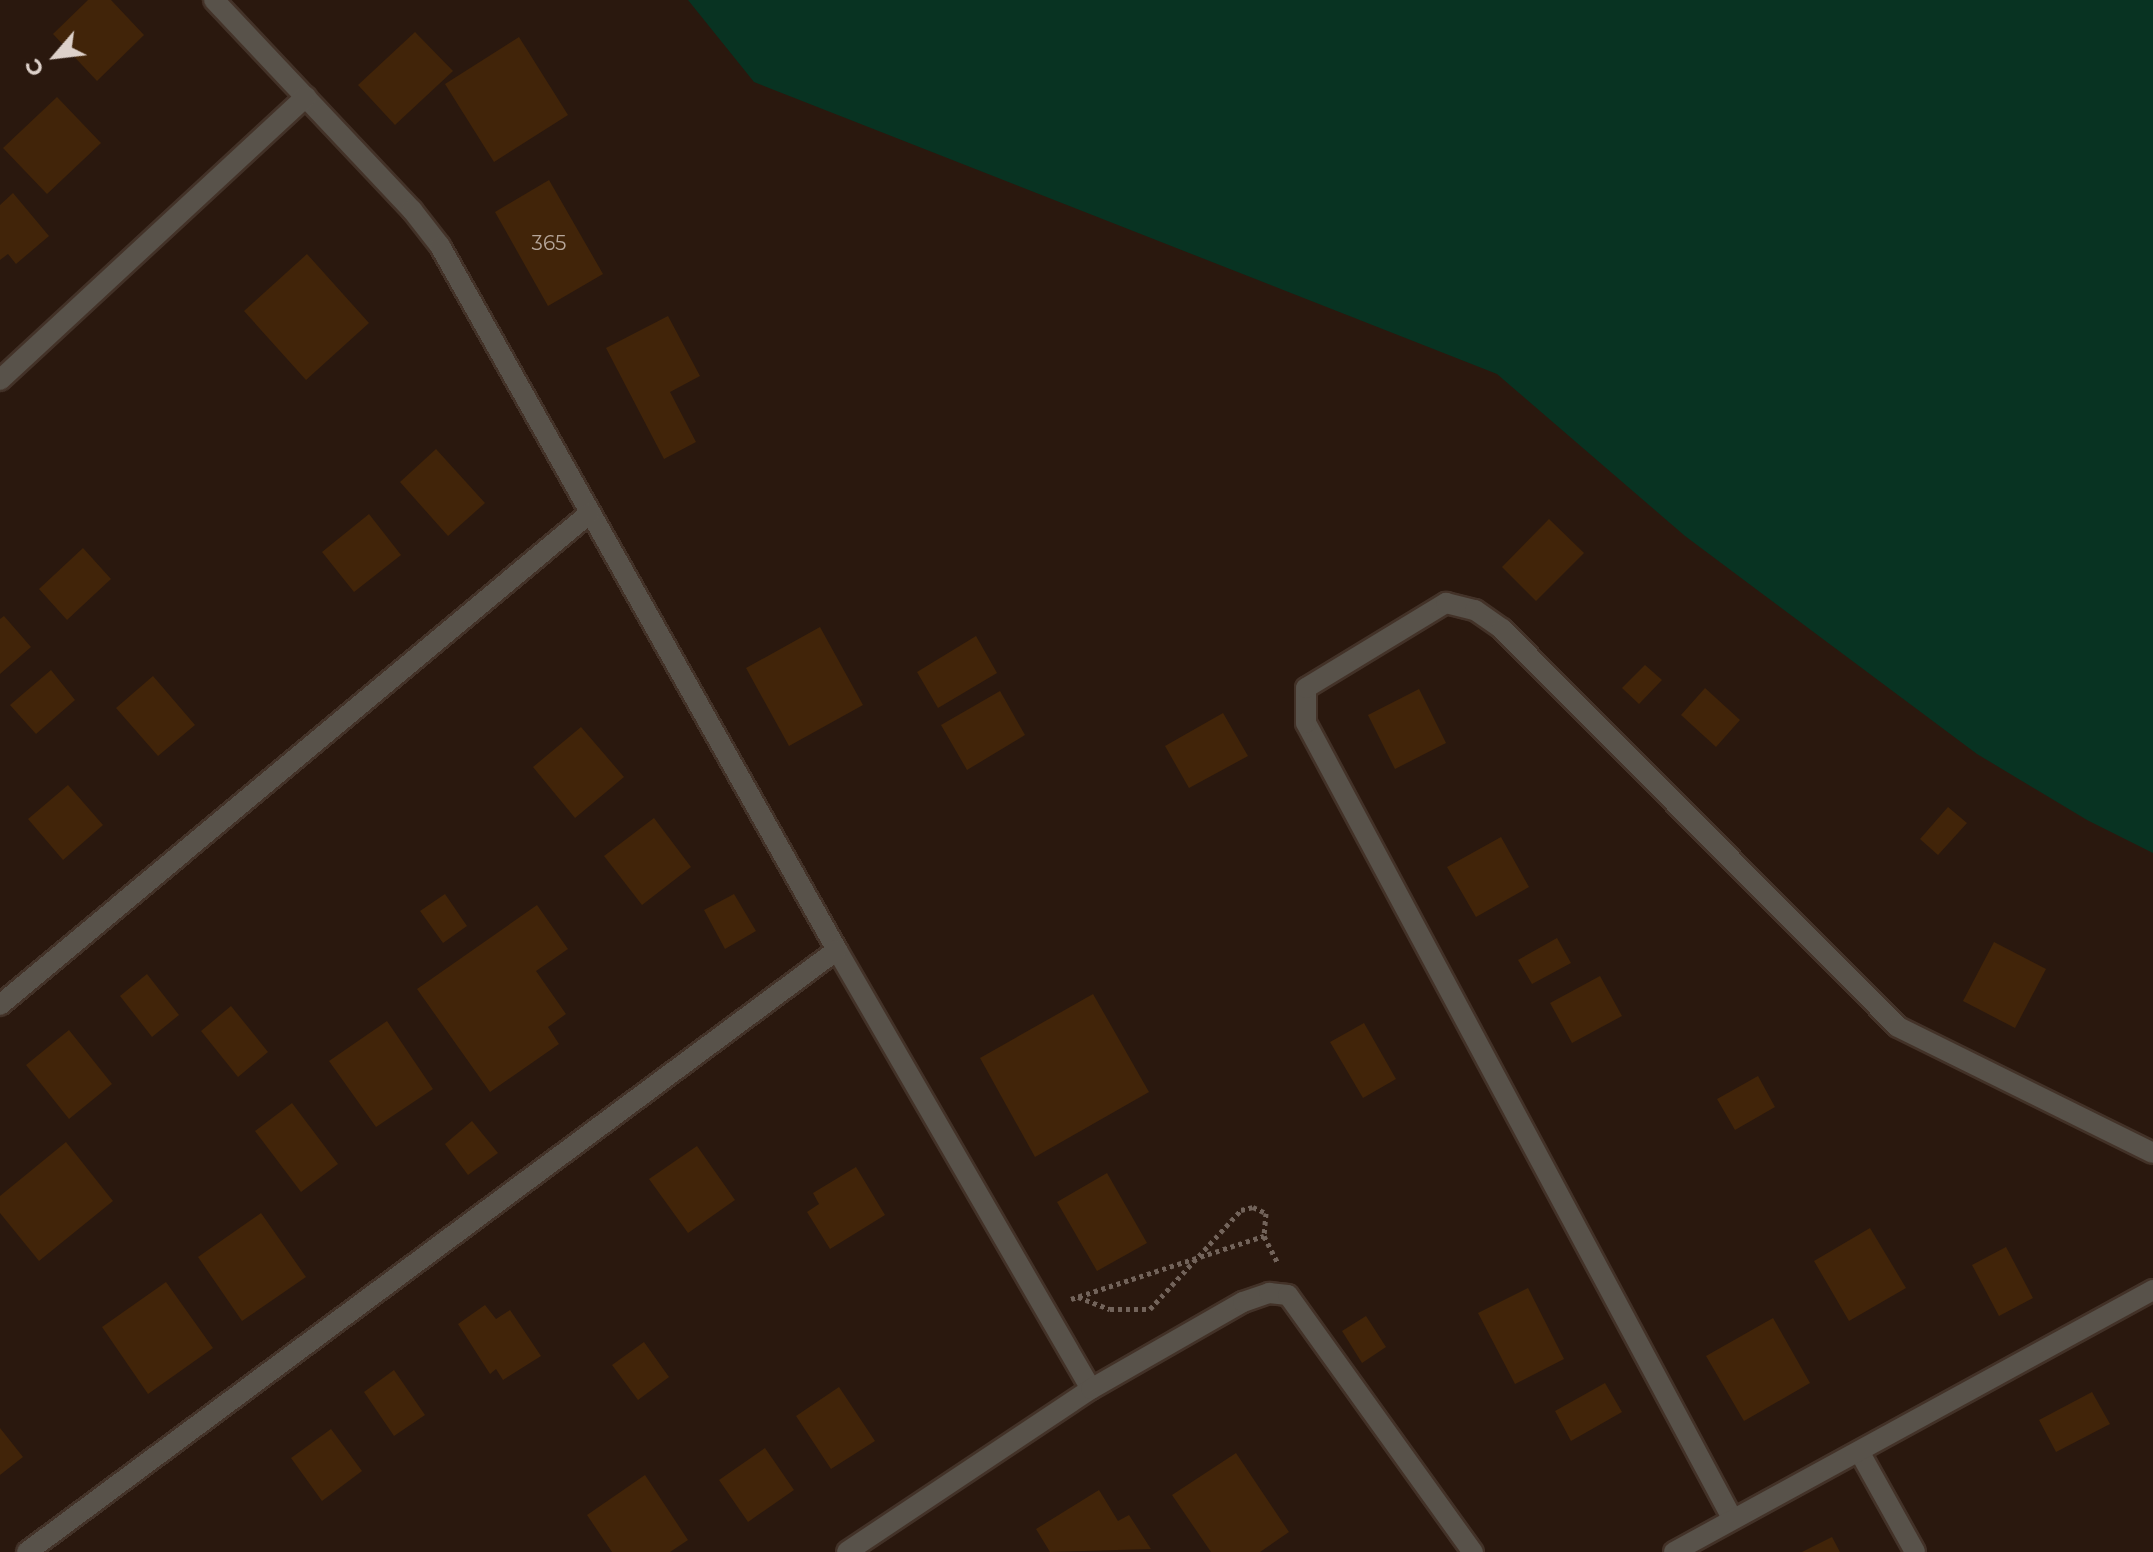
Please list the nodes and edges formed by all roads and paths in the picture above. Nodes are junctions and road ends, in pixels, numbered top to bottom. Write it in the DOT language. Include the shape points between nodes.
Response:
graph roads {
  1 [pos="214,0"];
  2 [pos="306,97"];
  3 [pos="0,380"];
  4 [pos="589,514"];
  5 [pos="837,950"];
  6 [pos="0,1005"];
  7 [pos="2153,1153"];
  8 [pos="1264,1236"];
  9 [pos="1194,1261"];
  10 [pos="2153,1290"];
  11 [pos="1288,1295"];
  12 [pos="1077,1297"];
  13 [pos="1044,1307"];
  14 [pos="1091,1389"];
  15 [pos="1860,1453"];
  16 [pos="1732,1518"];
  17 [pos="27,1552"];
  18 [pos="847,1552"];
  19 [pos="1473,1552"];
  20 [pos="1674,1552"];
  21 [pos="1915,1552"];
  1 -- 2 [label="street"];
  2 -- 3 [label="street"];
  2 -- 4 [label="street" via="440,246"];
  4 -- 5 [label="street"];
  4 -- 6 [label="street"];
  5 -- 13 [label="street"];
  5 -- 17 [label="street"];
  7 -- 16 [label="street" via="1898,1027 1502,629 1475,610 1446,603 1306,688 1306,723"];
  8 -- 9 [label="path"];
  8 -- 9 [label="path" via="1266,1213 1253,1207 1241,1210"];
  8 -- 11 [label="path"];
  9 -- 12 [label="path"];
  9 -- 12 [label="path" via="1150,1309 1110,1309"];
  10 -- 15 [label="street"];
  11 -- 14 [label="street" via="1269,1293 1243,1302"];
  11 -- 19 [label="street"];
  12 -- 13 [label="path"];
  13 -- 14 [label="street"];
  14 -- 18 [label="street"];
  15 -- 16 [label="street"];
  15 -- 21 [label="street"];
  16 -- 20 [label="street"];
}
